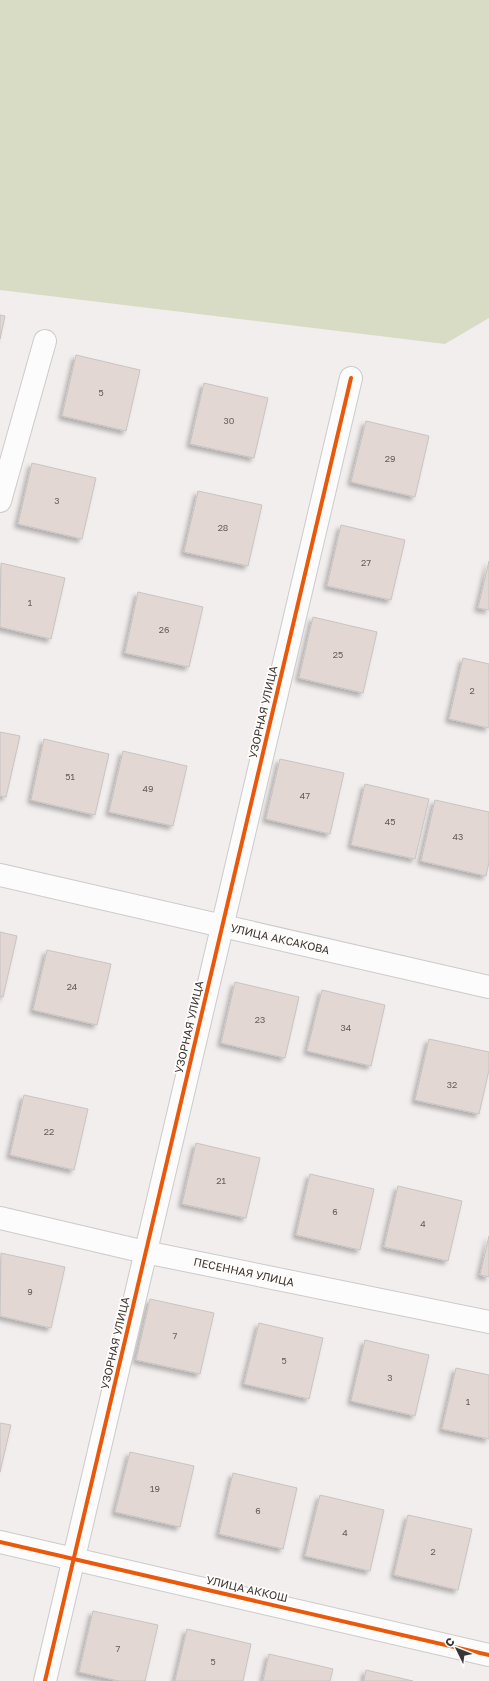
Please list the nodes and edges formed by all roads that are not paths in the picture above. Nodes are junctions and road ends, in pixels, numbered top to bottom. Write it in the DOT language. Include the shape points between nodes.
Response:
graph roads {
  1 [pos="45,341"];
  2 [pos="351,378"];
  3 [pos="0,501"];
  4 [pos="0,875"];
  5 [pos="222,926"];
  6 [pos="489,987"];
  7 [pos="0,1218"];
  8 [pos="145,1252"];
  9 [pos="489,1322"];
  10 [pos="0,1542"];
  11 [pos="74,1559"];
  12 [pos="489,1655"];
  13 [pos="45,1681"];
  1 -- 3 [label="street"];
  2 -- 5 [label="street, УЗОРНАЯ УЛИЦА"];
  4 -- 5 [label="street, УЛИЦА АКСАКОВА"];
  5 -- 6 [label="street, УЛИЦА АКСАКОВА"];
  5 -- 8 [label="street, УЗОРНАЯ УЛИЦА"];
  7 -- 8 [label="street, ПЕСЕННАЯ УЛИЦА"];
  8 -- 9 [label="street, ПЕСЕННАЯ УЛИЦА"];
  8 -- 11 [label="street, УЗОРНАЯ УЛИЦА"];
  10 -- 11 [label="street, УЛИЦА АККОШ"];
  11 -- 12 [label="street, УЛИЦА АККОШ"];
  11 -- 13 [label="street, УЗОРНАЯ УЛИЦА"];
}
